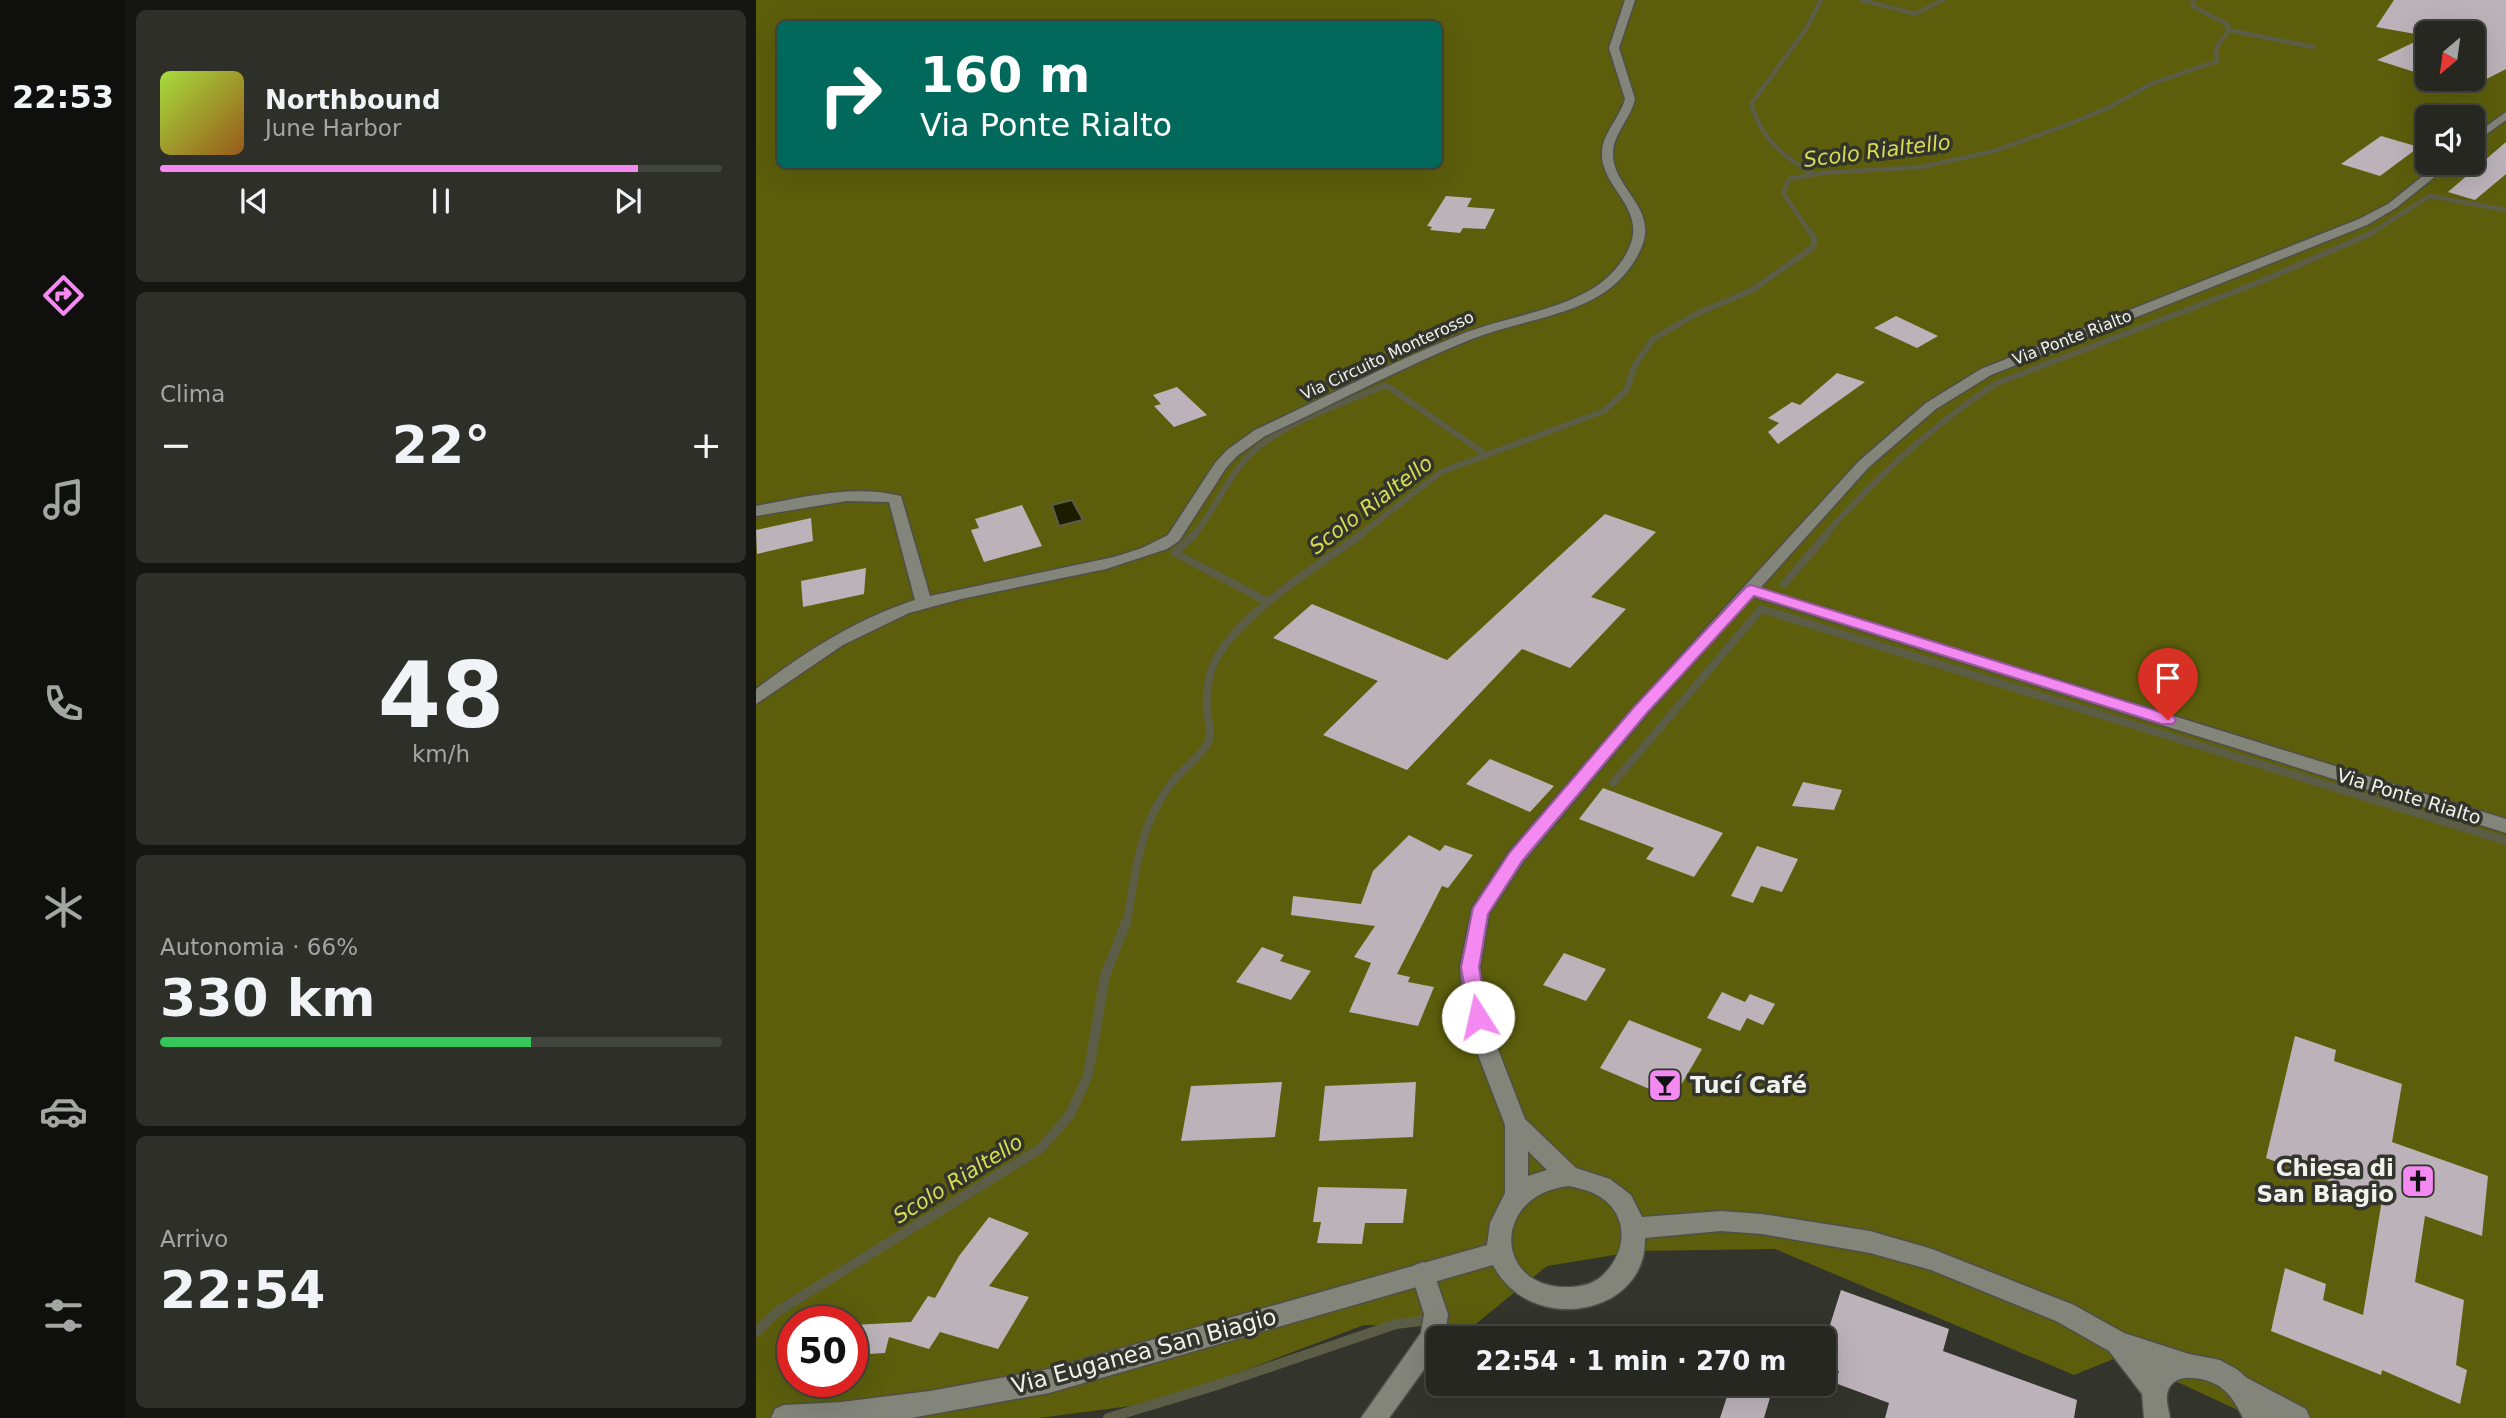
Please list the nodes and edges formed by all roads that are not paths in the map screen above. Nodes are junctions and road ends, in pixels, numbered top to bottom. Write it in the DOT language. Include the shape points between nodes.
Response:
graph roads {
  1 [pos="1630,0"];
  2 [pos="2506,115"];
  3 [pos="2485,132"];
  4 [pos="2431,175"];
  5 [pos="756,511"];
  6 [pos="1751,590"];
  7 [pos="924,603"];
  8 [pos="756,698"];
  9 [pos="2506,826"];
  10 [pos="1516,1125"];
  11 [pos="1569,1176"];
  12 [pos="1517,1196"];
  13 [pos="1635,1228"];
  14 [pos="1497,1253"];
  15 [pos="1423,1273"];
  16 [pos="2118,1343"];
  17 [pos="2187,1365"];
  18 [pos="2243,1389"];
  19 [pos="2155,1391"];
  20 [pos="784,1418"];
  21 [pos="1374,1418"];
  22 [pos="2157,1418"];
  23 [pos="2256,1418"];
  24 [pos="2297,1418"];
  1 -- 7 [label="main road, Via Circuito Monterosso" via="1615,48 1629,107 1607,153 1641,230 1625,265 1609,283 1586,298 1474,333 1260,433 1226,460 1174,538 1160,547 1116,562"];
  2 -- 3 [label="main road"];
  4 -- 6 [label="main road, Via Ponte Rialto" via="2392,206 2353,227 2010,361 1949,392 1884,444"];
  5 -- 7 [label="main road" via="846,497 883,494 896,499"];
  6 -- 9 [label="main road, Via Ponte Rialto"];
  6 -- 10 [label="main road, Via Ponte Rialto" via="1516,857 1479,912 1470,967 1473,996 1483,1039"];
  7 -- 8 [label="main road" via="833,642"];
  10 -- 11 [label="main road, Via Ponte Rialto"];
  10 -- 12 [label="main road, Via Ponte Rialto"];
  11 -- 12 [label="main road" via="1550,1178"];
  11 -- 13 [label="main road" via="1587,1178 1612,1191 1629,1211"];
  12 -- 14 [label="main road" via="1499,1227"];
  13 -- 14 [label="main road" via="1635,1245 1619,1278 1585,1297 1565,1300 1527,1289"];
  13 -- 16 [label="main road" via="1721,1221 1870,1242 2001,1287 2064,1313"];
  14 -- 15 [label="main road, Via Euganea San Biagio"];
  15 -- 20 [label="main road, Via Euganea San Biagio" via="1049,1381 930,1403"];
  15 -- 21 [label="main road" via="1434,1301 1433,1337"];
  16 -- 17 [label="main road"];
  16 -- 19 [label="main road"];
  17 -- 18 [label="main road" via="2214,1368"];
  17 -- 19 [label="main road" via="2172,1369"];
  18 -- 23 [label="main road"];
  18 -- 24 [label="main road"];
  19 -- 22 [label="main road"];
}
